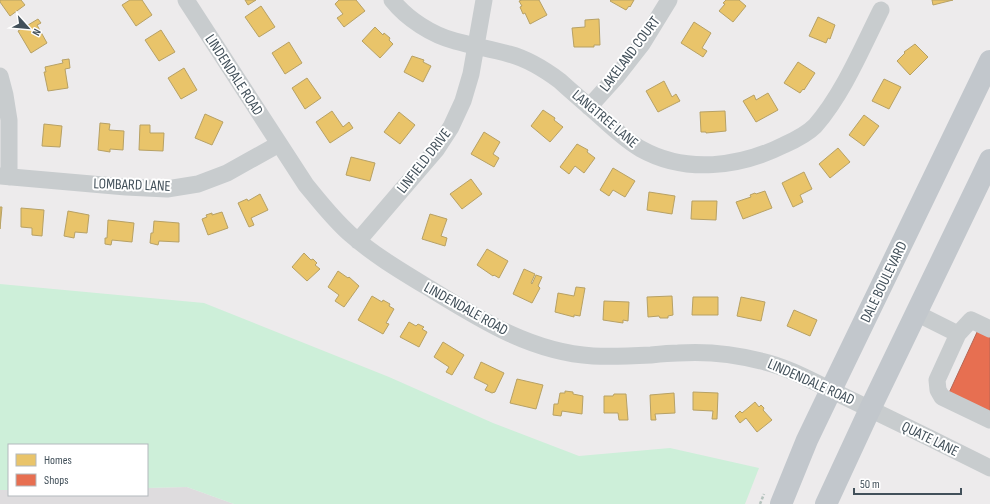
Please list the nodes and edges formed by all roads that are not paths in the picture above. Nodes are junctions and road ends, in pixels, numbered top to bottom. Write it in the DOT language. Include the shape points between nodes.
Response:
graph roads {
  1 [pos="186,0"];
  2 [pos="392,0"];
  3 [pos="484,0"];
  4 [pos="669,0"];
  5 [pos="881,10"];
  6 [pos="476,46"];
  7 [pos="990,61"];
  8 [pos="0,76"];
  9 [pos="589,107"];
  10 [pos="279,144"];
  11 [pos="990,160"];
  12 [pos="5,177"];
  13 [pos="358,241"];
  14 [pos="916,313"];
  15 [pos="990,329"];
  16 [pos="958,334"];
  17 [pos="831,390"];
  18 [pos="870,409"];
  19 [pos="990,420"];
  20 [pos="990,468"];
  21 [pos="781,504"];
  22 [pos="826,504"];
  1 -- 10 [label="street, LINDENDALE ROAD"];
  2 -- 6 [label="street, LANGTREE LANE" via="427,29 442,37"];
  3 -- 6 [label="street, LINFIELD DRIVE"];
  4 -- 9 [label="street, LAKELAND COURT" via="642,44"];
  5 -- 9 [label="street, LANGTREE LANE" via="850,73 814,127 771,152 728,163 687,164 667,160 641,149"];
  6 -- 9 [label="street, LANGTREE LANE" via="530,62 549,73"];
  6 -- 13 [label="street, LINFIELD DRIVE" via="463,101 451,126 436,150"];
  7 -- 17 [label="main road, DALE BOULEVARD"];
  8 -- 12 [label="street" via="9,120"];
  10 -- 12 [label="street, LOMBARD LANE" via="228,173 198,184 167,189"];
  10 -- 13 [label="street, LINDENDALE ROAD" via="321,204"];
  11 -- 14 [label="main road"];
  13 -- 17 [label="street, LINDENDALE ROAD" via="386,262 481,320 538,345 592,356 708,352 738,356 764,361 789,370"];
  14 -- 16 [label="street"];
  14 -- 18 [label="main road"];
  15 -- 16 [label="street" via="971,320"];
  16 -- 19 [label="street" via="937,380 938,390 942,397"];
  17 -- 18 [label="street, LINDENDALE ROAD"];
  17 -- 21 [label="main road, DALE BOULEVARD"];
  18 -- 20 [label="street, QUATE LANE"];
  18 -- 22 [label="main road"];
}
